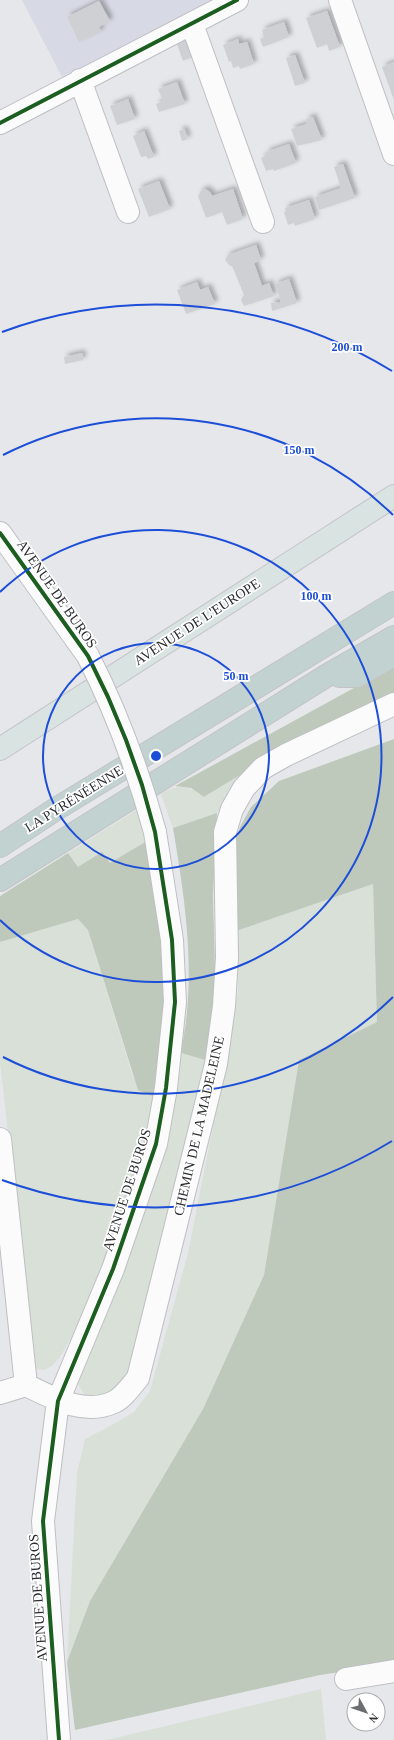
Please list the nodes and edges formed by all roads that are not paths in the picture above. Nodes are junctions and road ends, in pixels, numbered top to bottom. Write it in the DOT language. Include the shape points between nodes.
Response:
graph roads {
  1 [pos="237,0"];
  2 [pos="340,0"];
  3 [pos="192,24"];
  4 [pos="80,80"];
  5 [pos="0,123"];
  6 [pos="394,154"];
  7 [pos="128,212"];
  8 [pos="263,222"];
  9 [pos="394,496"];
  10 [pos="0,533"];
  11 [pos="394,603"];
  12 [pos="394,636"];
  13 [pos="394,655"];
  14 [pos="326,676"];
  15 [pos="394,704"];
  16 [pos="0,749"];
  17 [pos="0,846"];
  18 [pos="0,880"];
  19 [pos="0,1139"];
  20 [pos="26,1385"];
  21 [pos="0,1393"];
  22 [pos="58,1401"];
  23 [pos="394,1671"];
  24 [pos="346,1679"];
  25 [pos="59,1740"];
  1 -- 3 [label="street"];
  2 -- 6 [label="street"];
  3 -- 4 [label="street"];
  3 -- 8 [label="street"];
  4 -- 5 [label="street"];
  4 -- 7 [label="street"];
  9 -- 16 [label="main road, AVENUE DE L'EUROPE"];
  10 -- 22 [label="street, AVENUE DE BUROS, bridge" via="88,656 108,697 126,740 155,832 172,940 174,1002 166,1088 156,1144 112,1269"];
  11 -- 17 [label="highway, LA PYRÉNÉENNE" via="56,809"];
  12 -- 14 [label="highway, LA PYRÉNÉENNE"];
  13 -- 14 [label="highway" via="357,676"];
  14 -- 18 [label="highway, LA PYRÉNÉENNE"];
  15 -- 22 [label="street, CHEMIN DE LA MADELEINE" via="263,768 244,788 232,809 225,832 227,957 224,1006 216,1064 138,1378 115,1402 91,1407"];
  19 -- 20 [label="street"];
  20 -- 21 [label="street"];
  20 -- 22 [label="street, CHEMIN DE LA MADELEINE"];
  22 -- 25 [label="street, AVENUE DE BUROS" via="43,1521"];
  23 -- 24 [label="street"];
}
